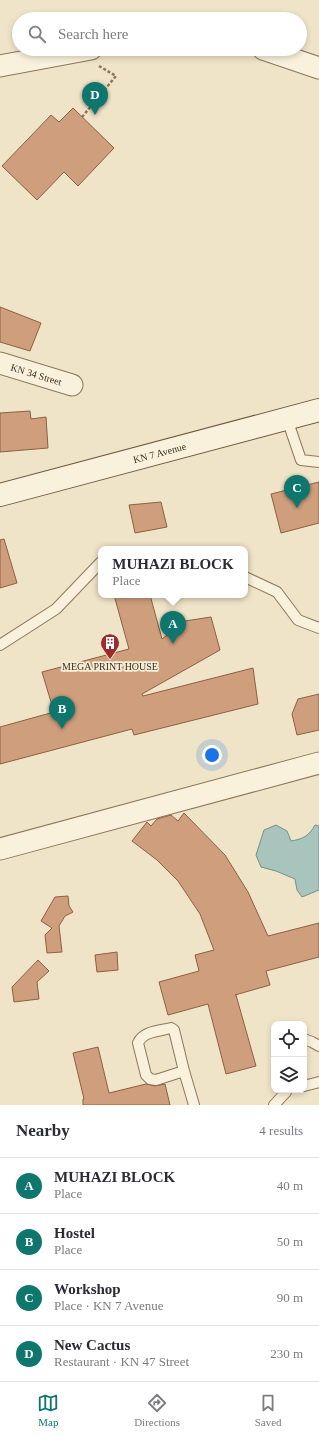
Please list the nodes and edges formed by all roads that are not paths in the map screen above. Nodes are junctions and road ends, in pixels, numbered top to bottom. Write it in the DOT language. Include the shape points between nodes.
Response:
graph roads {
  1 [pos="284,56"];
  2 [pos="94,57"];
  3 [pos="0,66"];
  4 [pos="319,68"];
  5 [pos="0,363"];
  6 [pos="72,385"];
  7 [pos="319,410"];
  8 [pos="287,419"];
  9 [pos="319,462"];
  10 [pos="0,495"];
  11 [pos="98,565"];
  12 [pos="248,578"];
  13 [pos="319,628"];
  14 [pos="0,644"];
  15 [pos="319,763"];
  16 [pos="0,849"];
  17 [pos="307,1041"];
  18 [pos="319,1046"];
  19 [pos="184,1071"];
  20 [pos="319,1082"];
  21 [pos="307,1085"];
  22 [pos="286,1093"];
  23 [pos="194,1105"];
  24 [pos="274,1105"];
  1 -- 4 [label="street"];
  2 -- 3 [label="street"];
  5 -- 6 [label="street, KN 34 Street"];
  7 -- 8 [label="street, KN 7 Avenue"];
  8 -- 9 [label="lane" via="301,460"];
  8 -- 10 [label="street, KN 7 Avenue"];
  11 -- 14 [label="lane" via="56,609"];
  12 -- 13 [label="lane" via="277,592 298,620"];
  15 -- 16 [label="street"];
  17 -- 18 [label="lane"];
  19 -- 19 [label="lane" via="150,1080 138,1043 140,1039 144,1035 171,1028 174,1030"];
  19 -- 23 [label="lane"];
  20 -- 21 [label="lane"];
  22 -- 24 [label="lane"];
}
